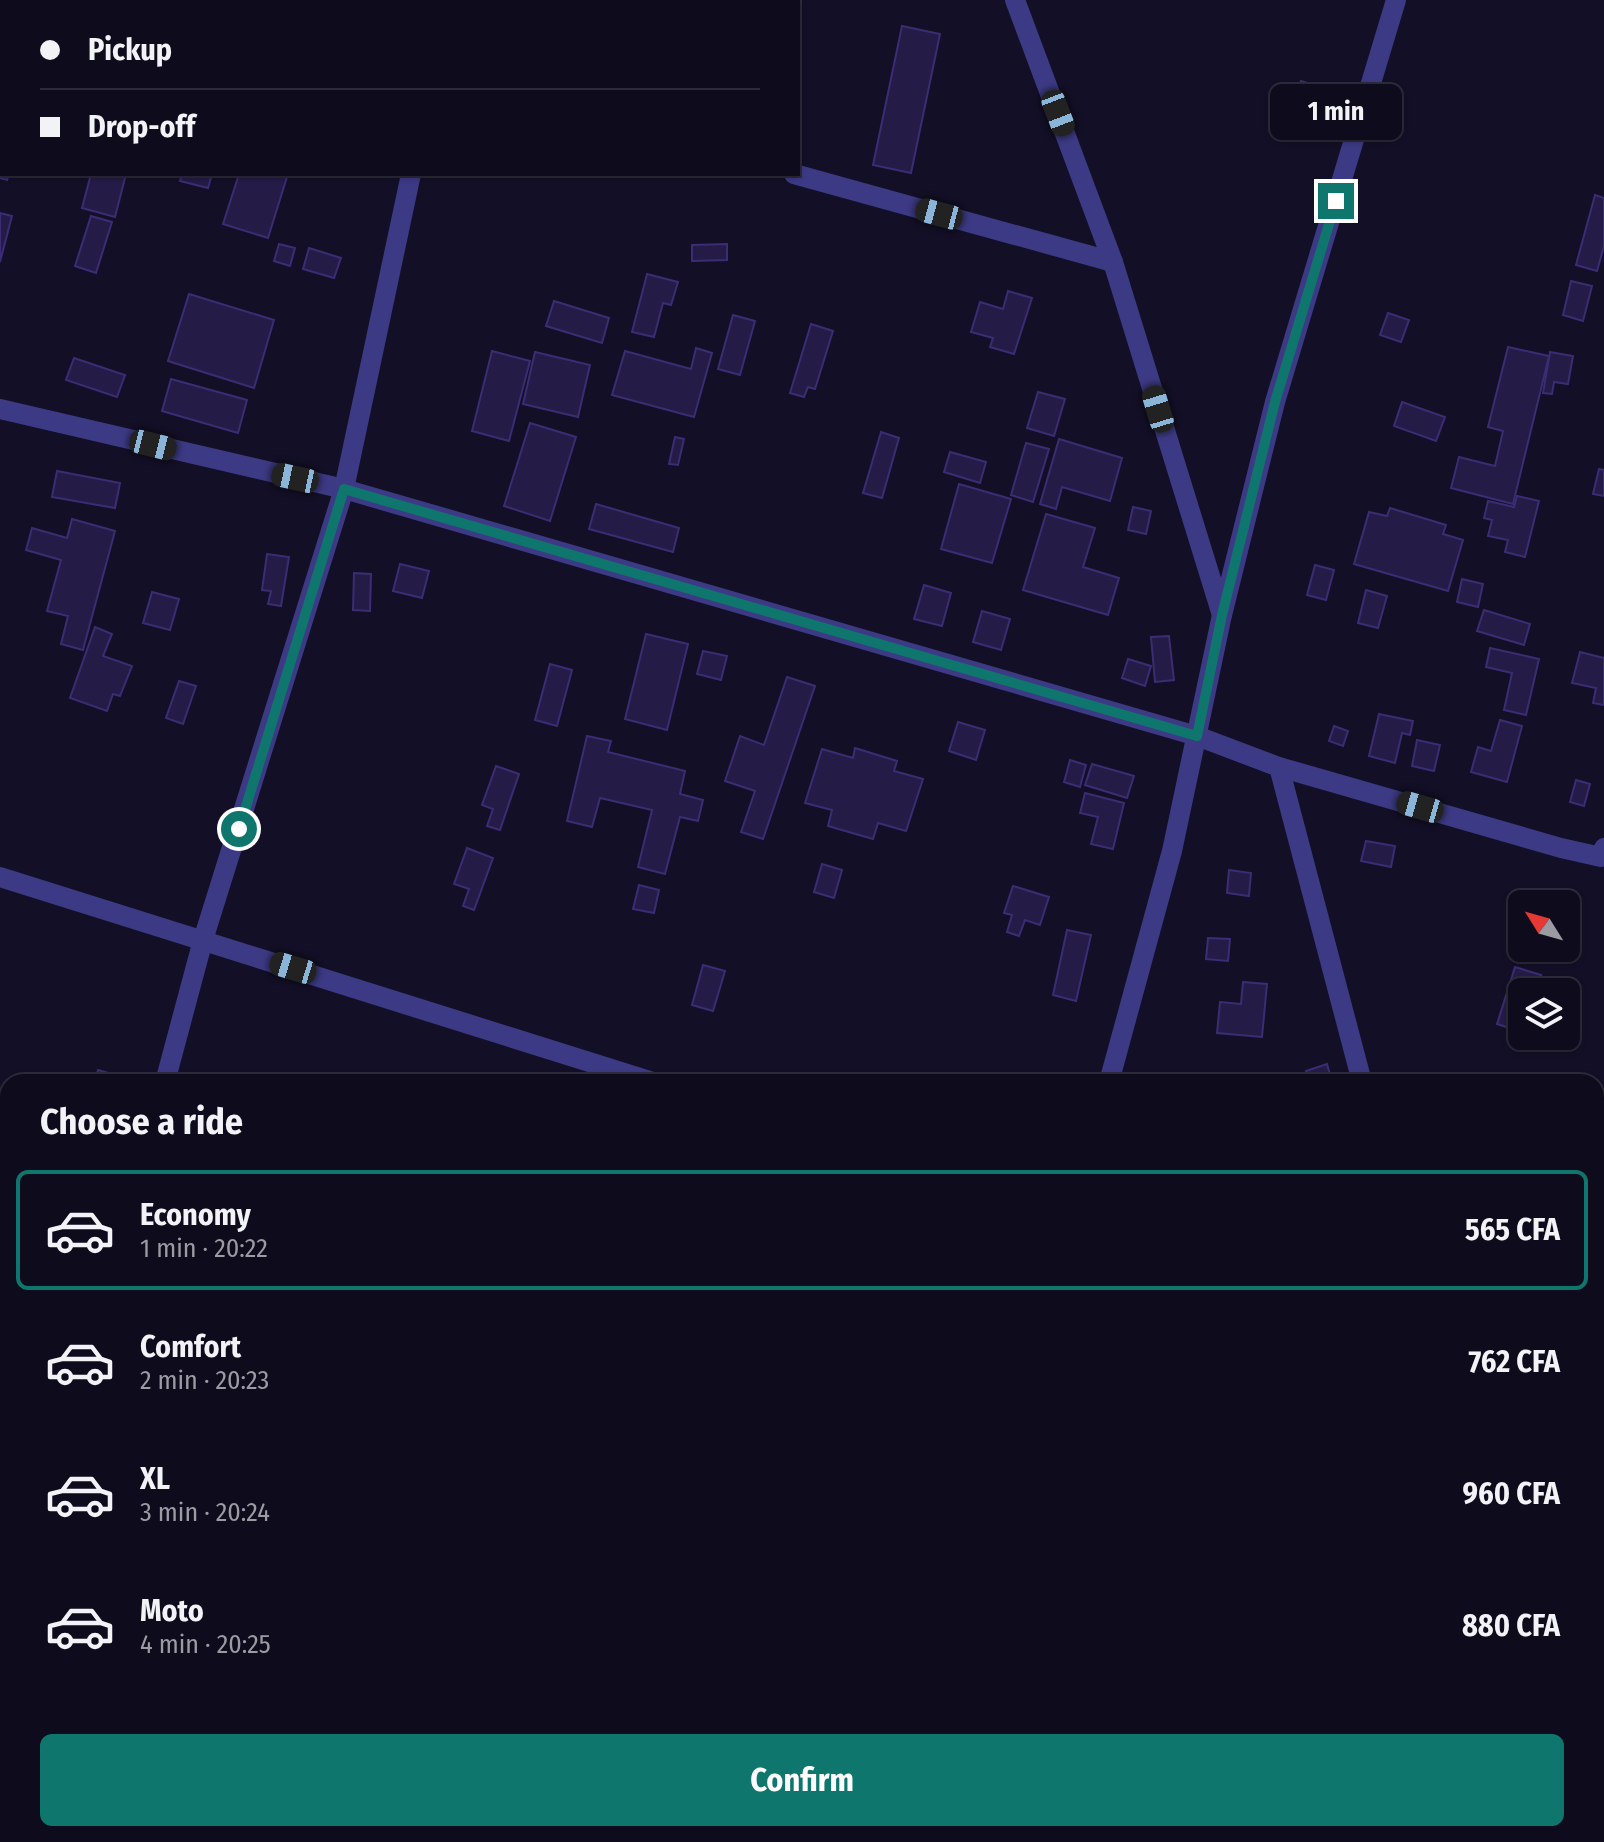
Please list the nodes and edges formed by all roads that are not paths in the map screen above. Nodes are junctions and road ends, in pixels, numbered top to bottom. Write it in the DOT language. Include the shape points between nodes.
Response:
graph roads {
  1 [pos="1015,0"];
  2 [pos="1396,0"];
  3 [pos="411,176"];
  4 [pos="800,176"];
  5 [pos="1113,262"];
  6 [pos="0,409"];
  7 [pos="344,489"];
  8 [pos="1222,615"];
  9 [pos="1197,736"];
  10 [pos="1279,767"];
  11 [pos="1603,854"];
  12 [pos="0,877"];
  13 [pos="203,940"];
  14 [pos="167,1074"];
  15 [pos="628,1074"];
  16 [pos="1111,1074"];
  17 [pos="1360,1074"];
  1 -- 5 [label="street"];
  2 -- 8 [label="street" via="1275,402"];
  3 -- 7 [label="street"];
  4 -- 5 [label="street"];
  5 -- 8 [label="street"];
  6 -- 7 [label="street"];
  7 -- 9 [label="street"];
  7 -- 13 [label="street"];
  8 -- 9 [label="street"];
  9 -- 10 [label="street"];
  9 -- 16 [label="street" via="1172,851"];
  10 -- 11 [label="street"];
  10 -- 17 [label="street"];
  12 -- 13 [label="street"];
  13 -- 14 [label="street"];
  13 -- 15 [label="street"];
}
